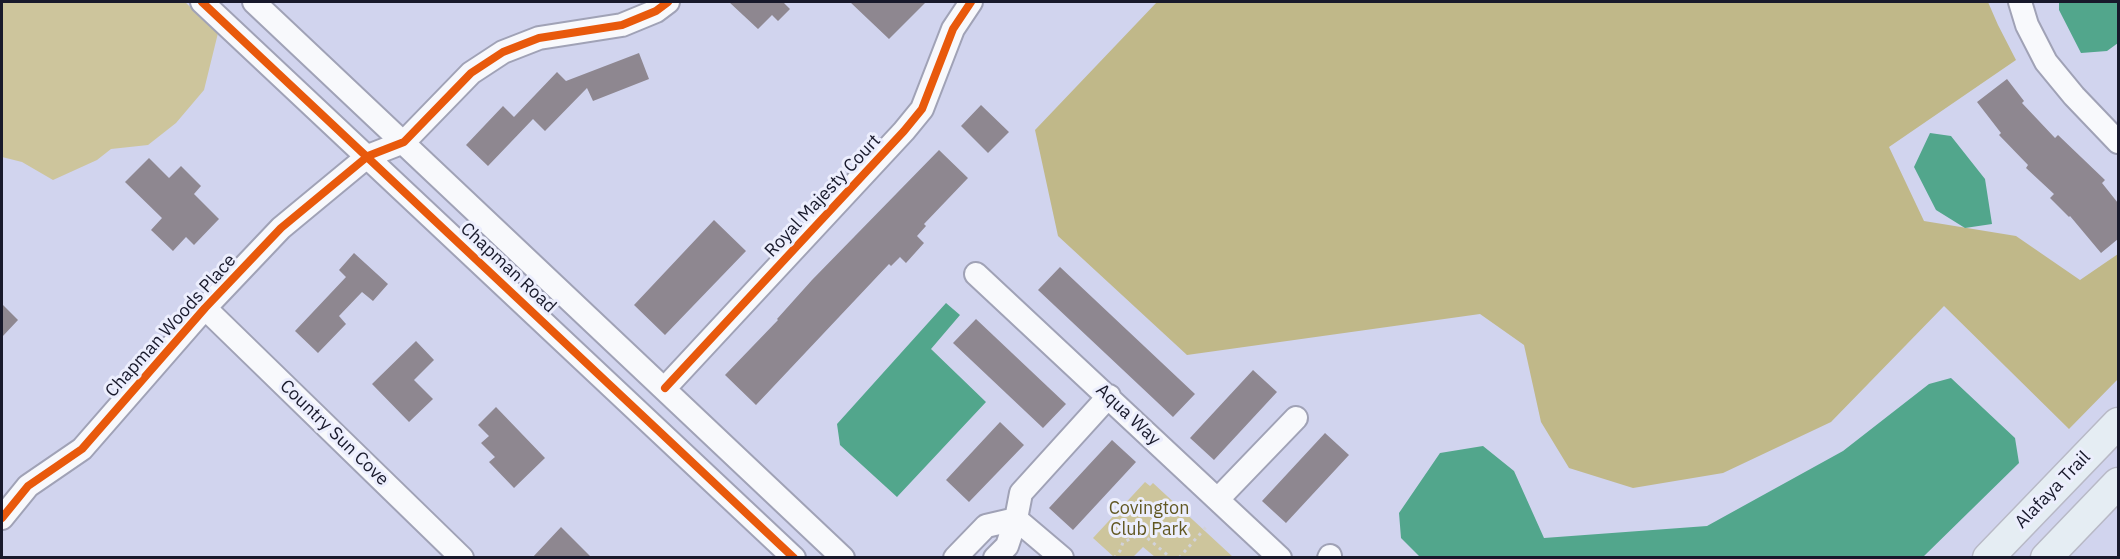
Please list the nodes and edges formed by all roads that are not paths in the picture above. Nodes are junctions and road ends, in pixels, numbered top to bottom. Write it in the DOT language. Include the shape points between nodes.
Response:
graph roads {
  1 [pos="202,2"];
  2 [pos="254,2"];
  3 [pos="668,2"];
  4 [pos="970,2"];
  5 [pos="2020,2"];
  6 [pos="404,142"];
  7 [pos="2118,142"];
  8 [pos="368,156"];
  9 [pos="976,274"];
  10 [pos="205,308"];
  11 [pos="664,388"];
  12 [pos="1108,396"];
  13 [pos="1296,418"];
  14 [pos="2118,423"];
  15 [pos="2118,483"];
  16 [pos="1218,499"];
  17 [pos="2,518"];
  18 [pos="1016,519"];
  19 [pos="963,555"];
  20 [pos="462,558"];
  21 [pos="794,558"];
  22 [pos="843,558"];
  23 [pos="995,558"];
  24 [pos="1062,558"];
  25 [pos="1280,558"];
  26 [pos="1988,558"];
  27 [pos="2046,558"];
  1 -- 8 [label="street, Chapman Road"];
  2 -- 6 [label="street, Chapman Road"];
  3 -- 6 [label="street" via="622,26 539,38 503,52 471,73"];
  4 -- 11 [label="street, Royal Majesty Court" via="953,29 922,109"];
  5 -- 7 [label="street" via="2046,62"];
  6 -- 8 [label="street, Chapman Woods Place"];
  6 -- 11 [label="street, Chapman Road"];
  8 -- 10 [label="street, Chapman Woods Place" via="281,228"];
  8 -- 21 [label="street, Chapman Road"];
  9 -- 12 [label="street, Aqua Way"];
  10 -- 17 [label="street, Chapman Woods Place" via="82,449 28,486"];
  10 -- 20 [label="street, Country Sun Cove"];
  11 -- 22 [label="street, Chapman Road"];
  12 -- 16 [label="street, Aqua Way"];
  12 -- 18 [label="street" via="1021,493"];
  13 -- 16 [label="street"];
  14 -- 26 [label="main road, Alafaya Trail"];
  15 -- 27 [label="main road"];
  16 -- 25 [label="street, Aqua Way"];
  18 -- 19 [label="street" via="986,526"];
  18 -- 23 [label="street" via="1007,546"];
  18 -- 24 [label="street"];
}
